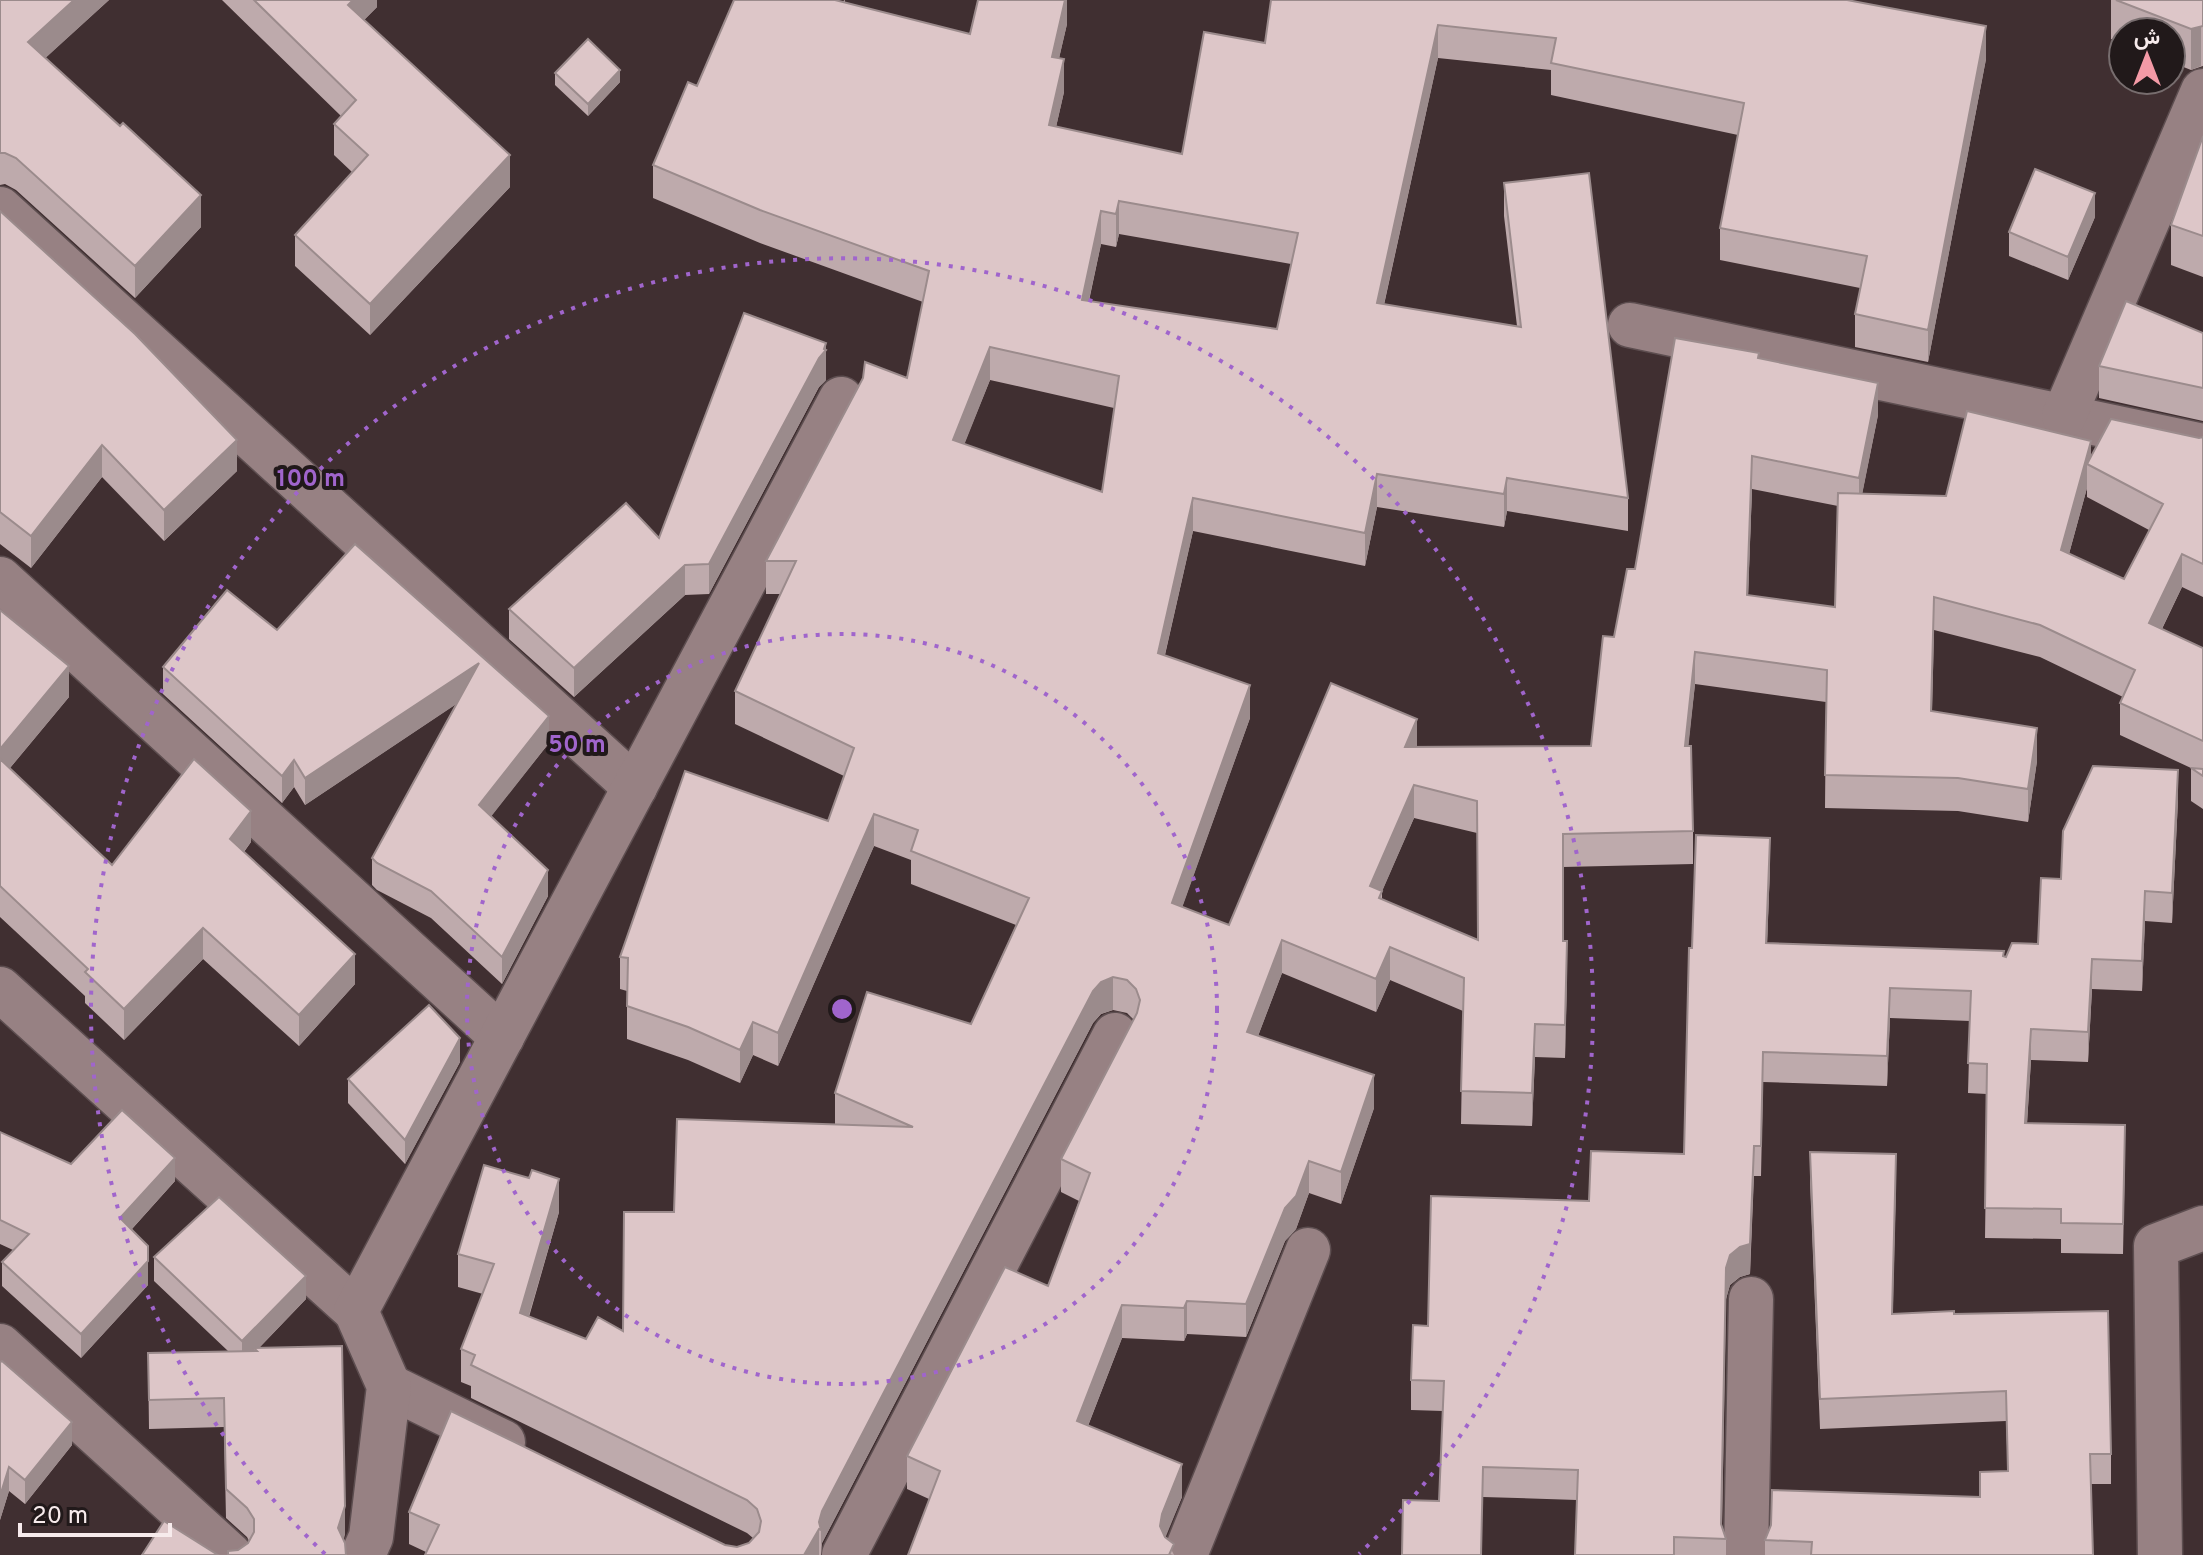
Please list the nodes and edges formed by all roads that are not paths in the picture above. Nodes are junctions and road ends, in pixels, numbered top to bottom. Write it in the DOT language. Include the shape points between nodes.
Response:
graph roads {
  1 [pos="2203,91"];
  2 [pos="0,209"];
  3 [pos="1630,325"];
  4 [pos="841,399"];
  5 [pos="2064,416"];
  6 [pos="2203,446"];
  7 [pos="0,579"];
  8 [pos="635,787"];
  9 [pos="0,989"];
  10 [pos="1115,1035"];
  11 [pos="502,1037"];
  12 [pos="2203,1228"];
  13 [pos="1308,1250"];
  14 [pos="1751,1299"];
  15 [pos="356,1311"];
  16 [pos="0,1346"];
  17 [pos="389,1386"];
  18 [pos="541,1460"];
  19 [pos="230,1555"];
  20 [pos="363,1555"];
  21 [pos="844,1555"];
  22 [pos="1185,1555"];
  23 [pos="1746,1555"];
  24 [pos="2160,1555"];
  1 -- 5 [label="street"];
  2 -- 8 [label="street"];
  3 -- 5 [label="street"];
  4 -- 8 [label="street"];
  5 -- 6 [label="street"];
  7 -- 11 [label="street"];
  8 -- 11 [label="street"];
  9 -- 15 [label="street"];
  10 -- 21 [label="street"];
  11 -- 15 [label="street"];
  12 -- 24 [label="street" via="2156,1246"];
  13 -- 22 [label="street"];
  14 -- 23 [label="street"];
  15 -- 17 [label="street"];
  16 -- 19 [label="street"];
  17 -- 18 [label="street"];
  17 -- 20 [label="street" via="371,1537"];
}
